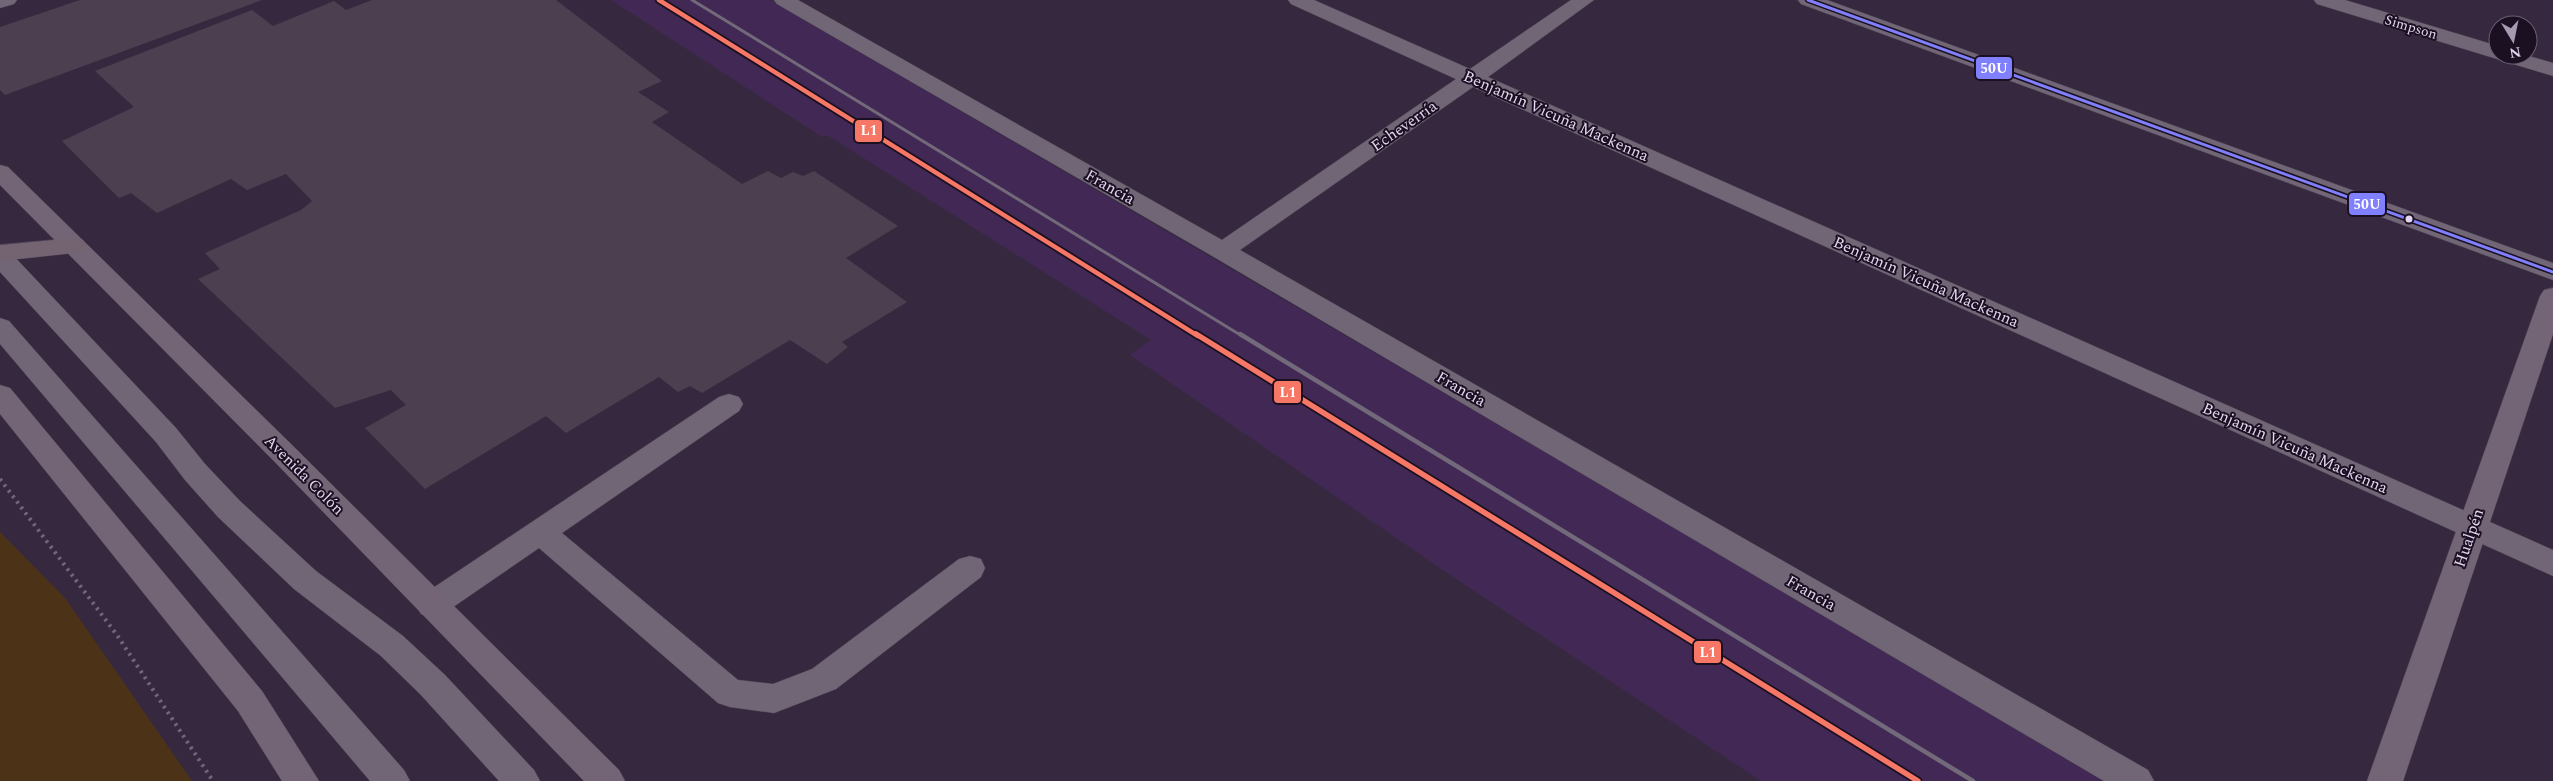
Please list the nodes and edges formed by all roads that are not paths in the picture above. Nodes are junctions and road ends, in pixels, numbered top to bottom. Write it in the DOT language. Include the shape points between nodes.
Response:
graph roads {
  1 [pos="7,0"];
  2 [pos="784,0"];
  3 [pos="1298,0"];
  4 [pos="1584,0"];
  5 [pos="1808,0"];
  6 [pos="2324,0"];
  7 [pos="0,2"];
  8 [pos="2488,51"];
  9 [pos="2536,65"];
  10 [pos="2553,70"];
  11 [pos="1472,78"];
  12 [pos="0,172"];
  13 [pos="74,246"];
  14 [pos="1223,252"];
  15 [pos="0,253"];
  16 [pos="0,257"];
  17 [pos="2553,272"];
  18 [pos="2553,296"];
  19 [pos="0,326"];
  20 [pos="0,395"];
  21 [pos="729,404"];
  22 [pos="2473,528"];
  23 [pos="540,532"];
  24 [pos="2553,564"];
  25 [pos="970,568"];
  26 [pos="432,605"];
  27 [pos="301,781"];
  28 [pos="392,781"];
  29 [pos="522,781"];
  30 [pos="607,781"];
  31 [pos="2136,781"];
  32 [pos="2385,781"];
  1 -- 7 [label="street"];
  2 -- 14 [label="street, Francia"];
  3 -- 11 [label="street, Benjamín Vicuña Mackenna"];
  4 -- 11 [label="street, Echeverría"];
  5 -- 17 [label="street"];
  6 -- 8 [label="street, Simpson"];
  9 -- 10 [label="street"];
  11 -- 14 [label="street, Echeverría"];
  11 -- 22 [label="street, Benjamín Vicuña Mackenna"];
  12 -- 13 [label="main road, Avenida Colón"];
  13 -- 15 [label="highway"];
  13 -- 26 [label="main road, Avenida Colón"];
  14 -- 31 [label="street, Francia"];
  16 -- 29 [label="street" via="166,434 229,509 305,580 433,684"];
  18 -- 22 [label="main road, Hualpén"];
  19 -- 28 [label="street"];
  20 -- 27 [label="main road" via="250,701"];
  21 -- 23 [label="street"];
  22 -- 24 [label="street, Benjamín Vicuña Mackenna"];
  22 -- 32 [label="main road, Hualpén"];
  23 -- 25 [label="street" via="730,692 774,699 824,679"];
  23 -- 26 [label="street"];
  26 -- 30 [label="main road, Avenida Colón"];
}
